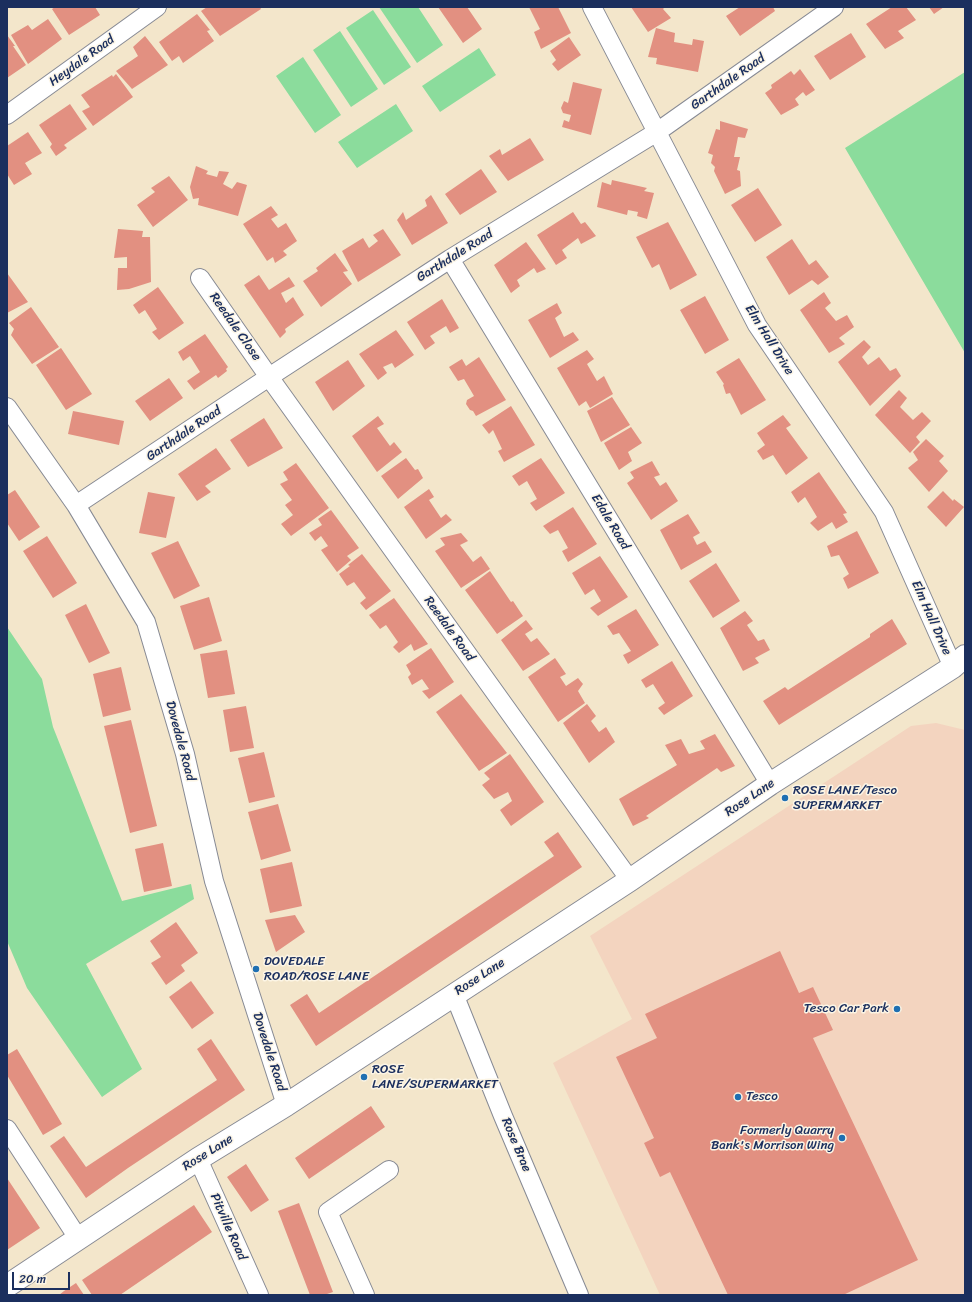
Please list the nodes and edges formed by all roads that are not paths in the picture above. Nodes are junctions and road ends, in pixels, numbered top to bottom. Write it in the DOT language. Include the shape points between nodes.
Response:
graph roads {
  1 [pos="157,7"];
  2 [pos="592,7"];
  3 [pos="834,7"];
  4 [pos="7,115"];
  5 [pos="657,132"];
  6 [pos="450,259"];
  7 [pos="200,278"];
  8 [pos="269,377"];
  9 [pos="7,407"];
  10 [pos="76,506"];
  11 [pos="962,664"];
  12 [pos="770,784"];
  13 [pos="630,880"];
  14 [pos="454,994"];
  15 [pos="286,1105"];
  16 [pos="7,1129"];
  17 [pos="198,1159"];
  18 [pos="389,1170"];
  19 [pos="78,1238"];
  20 [pos="7,1286"];
  21 [pos="258,1295"];
  22 [pos="365,1295"];
  23 [pos="579,1295"];
  1 -- 4 [label="street, Heydale Road"];
  2 -- 5 [label="street, Elm Hall Drive"];
  3 -- 5 [label="street, Garthdale Road"];
  5 -- 6 [label="street, Garthdale Road"];
  5 -- 11 [label="street, Elm Hall Drive" via="757,325 884,512"];
  6 -- 8 [label="street, Garthdale Road"];
  6 -- 12 [label="street, Edale Road"];
  7 -- 8 [label="street, Reedale Close"];
  8 -- 10 [label="street, Garthdale Road"];
  8 -- 13 [label="street, Reedale Road"];
  9 -- 10 [label="street, Dovedale Road"];
  10 -- 15 [label="street, Dovedale Road" via="146,622 184,754 214,881"];
  11 -- 12 [label="street, Rose Lane"];
  12 -- 13 [label="street, Rose Lane"];
  13 -- 14 [label="street, Rose Lane"];
  14 -- 15 [label="street, Rose Lane"];
  14 -- 23 [label="street, Rose Brae"];
  15 -- 17 [label="street, Rose Lane"];
  16 -- 19 [label="street"];
  17 -- 19 [label="street, Rose Lane"];
  17 -- 21 [label="street, Pitville Road"];
  18 -- 22 [label="street" via="328,1212"];
  19 -- 20 [label="street, Rose Lane"];
}
